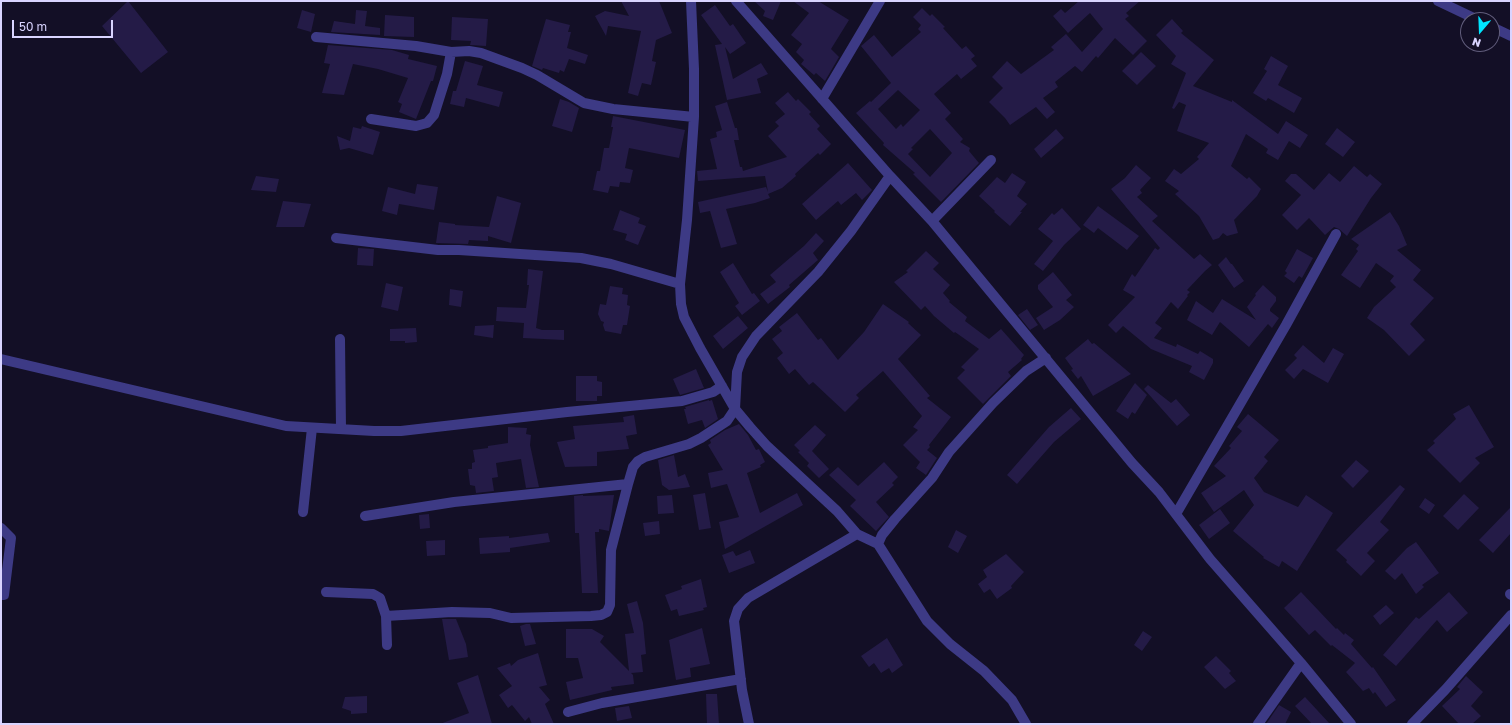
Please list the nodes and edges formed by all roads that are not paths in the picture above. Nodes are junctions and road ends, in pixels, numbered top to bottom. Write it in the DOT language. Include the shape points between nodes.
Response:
graph roads {
  1 [pos="691,1"];
  2 [pos="736,1"];
  3 [pos="880,1"];
  4 [pos="1438,1"];
  5 [pos="1461,12"];
  6 [pos="1500,31"];
  7 [pos="1511,36"];
  8 [pos="316,37"];
  9 [pos="451,52"];
  10 [pos="822,99"];
  11 [pos="694,116"];
  12 [pos="371,119"];
  13 [pos="991,160"];
  14 [pos="890,176"];
  15 [pos="932,221"];
  16 [pos="1336,234"];
  17 [pos="336,238"];
  18 [pos="680,284"];
  19 [pos="340,339"];
  20 [pos="1046,358"];
  21 [pos="1,359"];
  22 [pos="722,386"];
  23 [pos="735,409"];
  24 [pos="312,428"];
  25 [pos="341,429"];
  26 [pos="628,484"];
  27 [pos="303,512"];
  28 [pos="1176,514"];
  29 [pos="365,516"];
  30 [pos="1,528"];
  31 [pos="857,534"];
  32 [pos="878,544"];
  33 [pos="326,592"];
  34 [pos="1,595"];
  35 [pos="1511,615"];
  36 [pos="386,616"];
  37 [pos="387,645"];
  38 [pos="1301,663"];
  39 [pos="740,679"];
  40 [pos="568,712"];
  41 [pos="749,724"];
  42 [pos="1026,724"];
  43 [pos="1258,724"];
  44 [pos="1351,724"];
  45 [pos="1412,724"];
  1 -- 11 [label="street"];
  2 -- 10 [label="street"];
  3 -- 10 [label="street"];
  4 -- 5 [label="street"];
  6 -- 7 [label="street"];
  8 -- 9 [label="street" via="416,46"];
  9 -- 11 [label="street" via="469,51 492,56 537,75 584,103"];
  9 -- 12 [label="street" via="434,115 427,123 416,126"];
  10 -- 14 [label="street"];
  11 -- 18 [label="street"];
  13 -- 15 [label="street"];
  14 -- 15 [label="street"];
  14 -- 23 [label="street" via="818,272 756,336 742,356 736,372"];
  15 -- 20 [label="street"];
  16 -- 28 [label="street"];
  17 -- 18 [label="street" via="438,250 581,258"];
  18 -- 22 [label="street" via="684,317"];
  19 -- 25 [label="street"];
  20 -- 28 [label="street"];
  20 -- 32 [label="street" via="1026,371 993,403 949,452 932,478 895,519"];
  21 -- 24 [label="street" via="286,426"];
  22 -- 23 [label="street"];
  22 -- 25 [label="street" via="713,392 675,402 401,431"];
  23 -- 26 [label="street" via="727,421 702,438 645,457 633,467"];
  23 -- 31 [label="street" via="767,446 837,511"];
  24 -- 25 [label="street"];
  24 -- 27 [label="street"];
  26 -- 29 [label="street" via="454,502"];
  26 -- 36 [label="street" via="611,550 610,605 607,612 591,616 511,618 490,613 465,612"];
  28 -- 38 [label="street" via="1210,559"];
  30 -- 34 [label="street" via="11,538 4,595"];
  31 -- 32 [label="street"];
  31 -- 39 [label="street" via="748,598 738,609 734,621"];
  32 -- 42 [label="street" via="927,621 950,644 984,671 1012,700"];
  33 -- 36 [label="street" via="373,594 380,598"];
  35 -- 45 [label="street"];
  36 -- 37 [label="street"];
  38 -- 43 [label="street"];
  38 -- 44 [label="street"];
  39 -- 40 [label="street" via="602,703"];
  39 -- 41 [label="street"];
}
